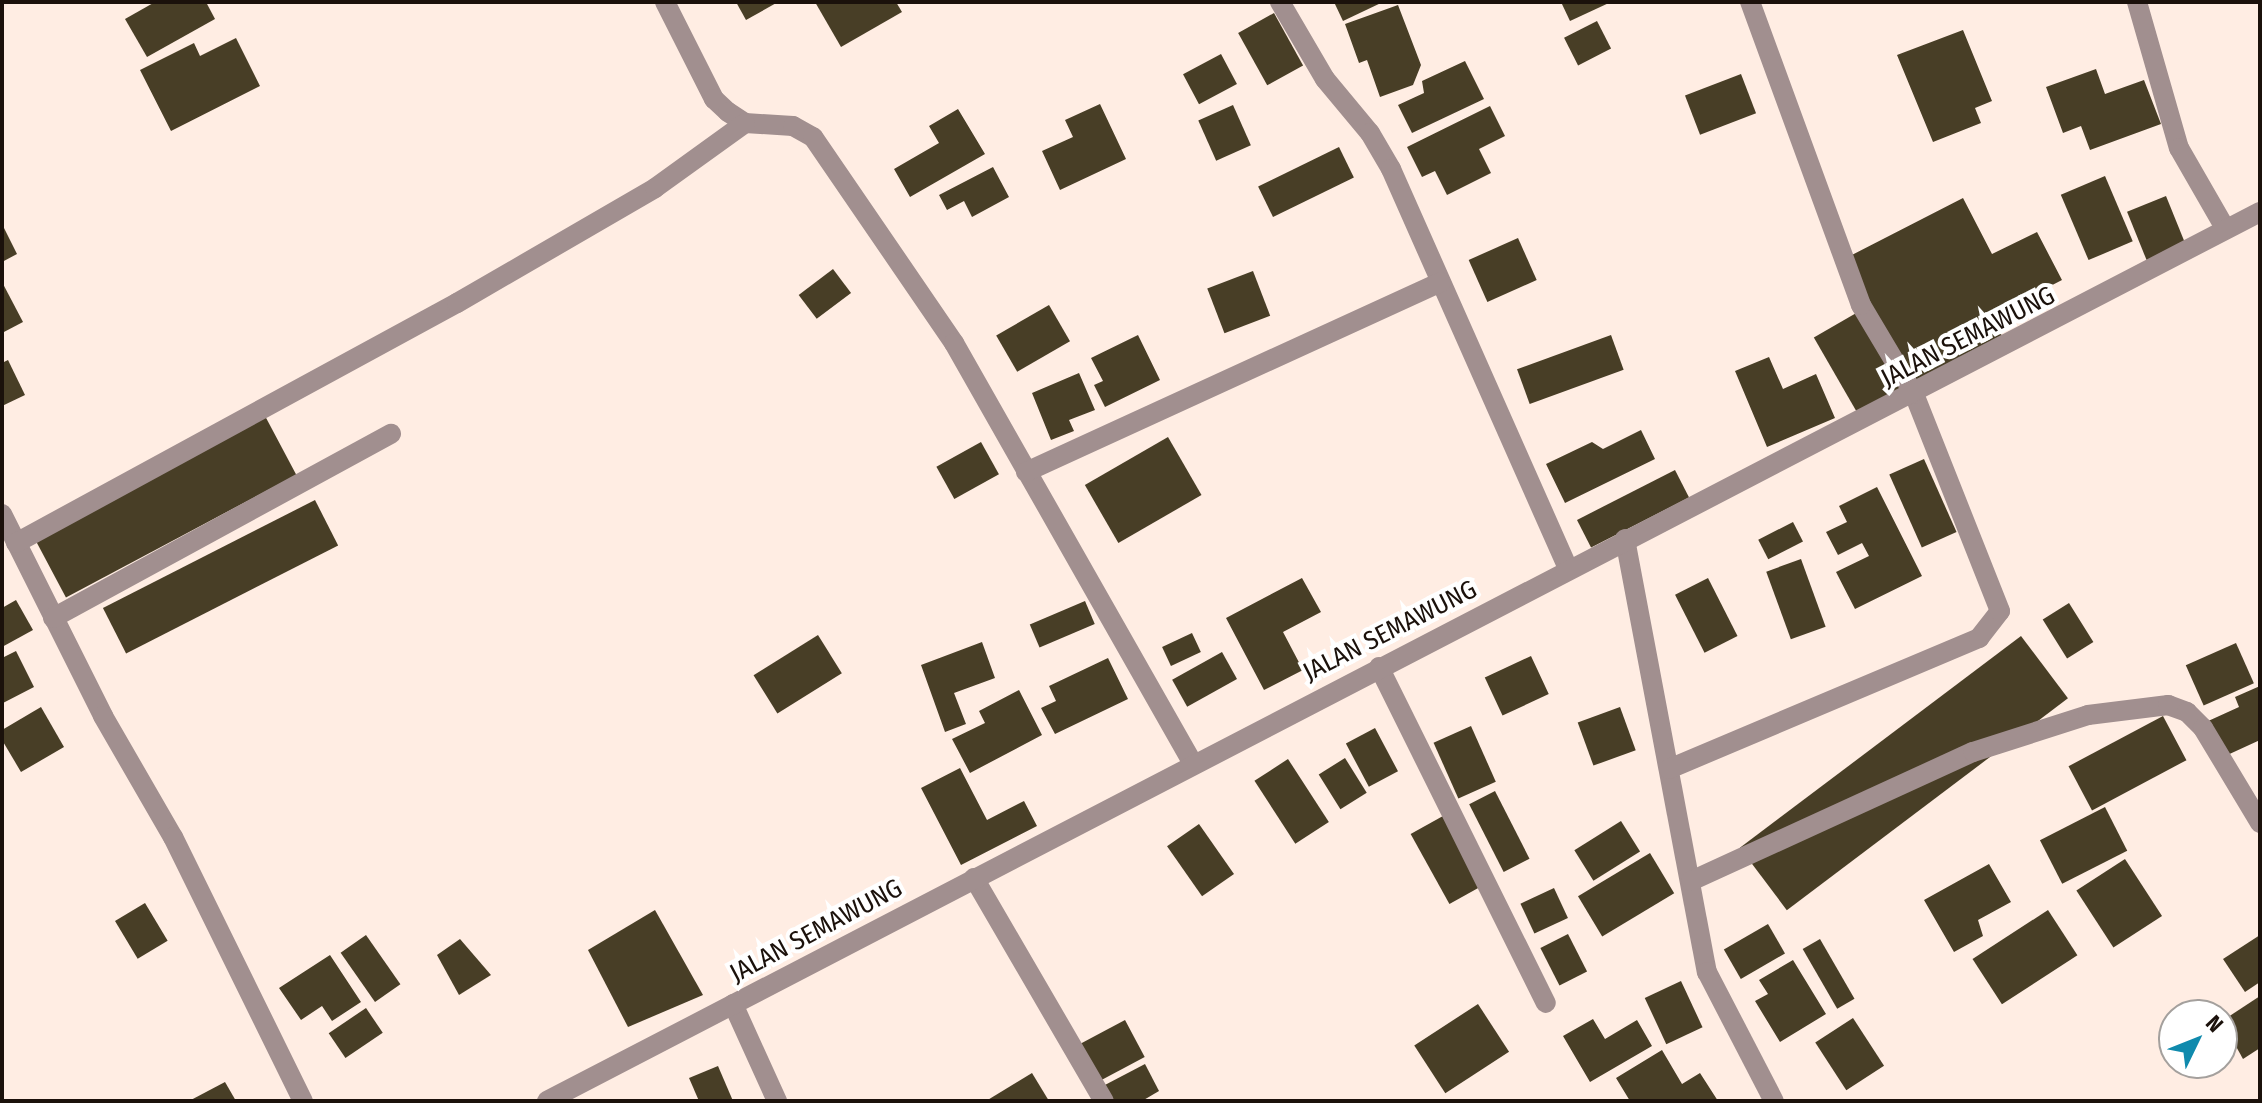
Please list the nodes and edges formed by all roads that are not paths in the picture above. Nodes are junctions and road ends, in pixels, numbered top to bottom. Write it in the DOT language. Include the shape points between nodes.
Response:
graph roads {
  1 [pos="665,2"];
  2 [pos="1280,2"];
  3 [pos="1750,2"];
  4 [pos="2137,2"];
  5 [pos="745,123"];
  6 [pos="2260,212"];
  7 [pos="2225,228"];
  8 [pos="1441,282"];
  9 [pos="1914,394"];
  10 [pos="391,434"];
  11 [pos="1026,472"];
  12 [pos="2,514"];
  13 [pos="1625,539"];
  14 [pos="16,543"];
  15 [pos="1568,569"];
  16 [pos="53,618"];
  17 [pos="1379,667"];
  18 [pos="1193,763"];
  19 [pos="1669,769"];
  20 [pos="2260,823"];
  21 [pos="974,878"];
  22 [pos="1691,881"];
  23 [pos="1546,1003"];
  24 [pos="733,1004"];
  25 [pos="303,1101"];
  26 [pos="547,1101"];
  27 [pos="777,1101"];
  28 [pos="1104,1101"];
  29 [pos="1774,1101"];
  1 -- 5 [label="street" via="714,99"];
  2 -- 8 [label="street" via="1325,79 1376,143"];
  3 -- 9 [label="street" via="1861,305"];
  4 -- 7 [label="street" via="2179,148"];
  5 -- 11 [label="street" via="793,126 813,137 954,343"];
  5 -- 14 [label="street" via="655,188 483,288"];
  6 -- 7 [label="street, JALAN SEMAWUNG"];
  7 -- 9 [label="street, JALAN SEMAWUNG"];
  8 -- 11 [label="street"];
  8 -- 15 [label="street"];
  9 -- 13 [label="street, JALAN SEMAWUNG"];
  9 -- 19 [label="street" via="2000,606 1993,627 1979,638"];
  10 -- 16 [label="street"];
  11 -- 18 [label="street"];
  12 -- 14 [label="street"];
  13 -- 15 [label="street, JALAN SEMAWUNG"];
  13 -- 19 [label="street"];
  14 -- 16 [label="street"];
  15 -- 17 [label="street, JALAN SEMAWUNG"];
  16 -- 25 [label="street" via="173,837"];
  17 -- 18 [label="street, JALAN SEMAWUNG"];
  17 -- 23 [label="street"];
  18 -- 21 [label="street, JALAN SEMAWUNG"];
  19 -- 22 [label="street"];
  20 -- 22 [label="street" via="2203,728 2187,712 2168,705 2088,715 1973,752"];
  21 -- 24 [label="street, JALAN SEMAWUNG"];
  21 -- 28 [label="street"];
  22 -- 29 [label="street" via="1707,972"];
  24 -- 26 [label="street, JALAN SEMAWUNG"];
  24 -- 27 [label="street"];
}
